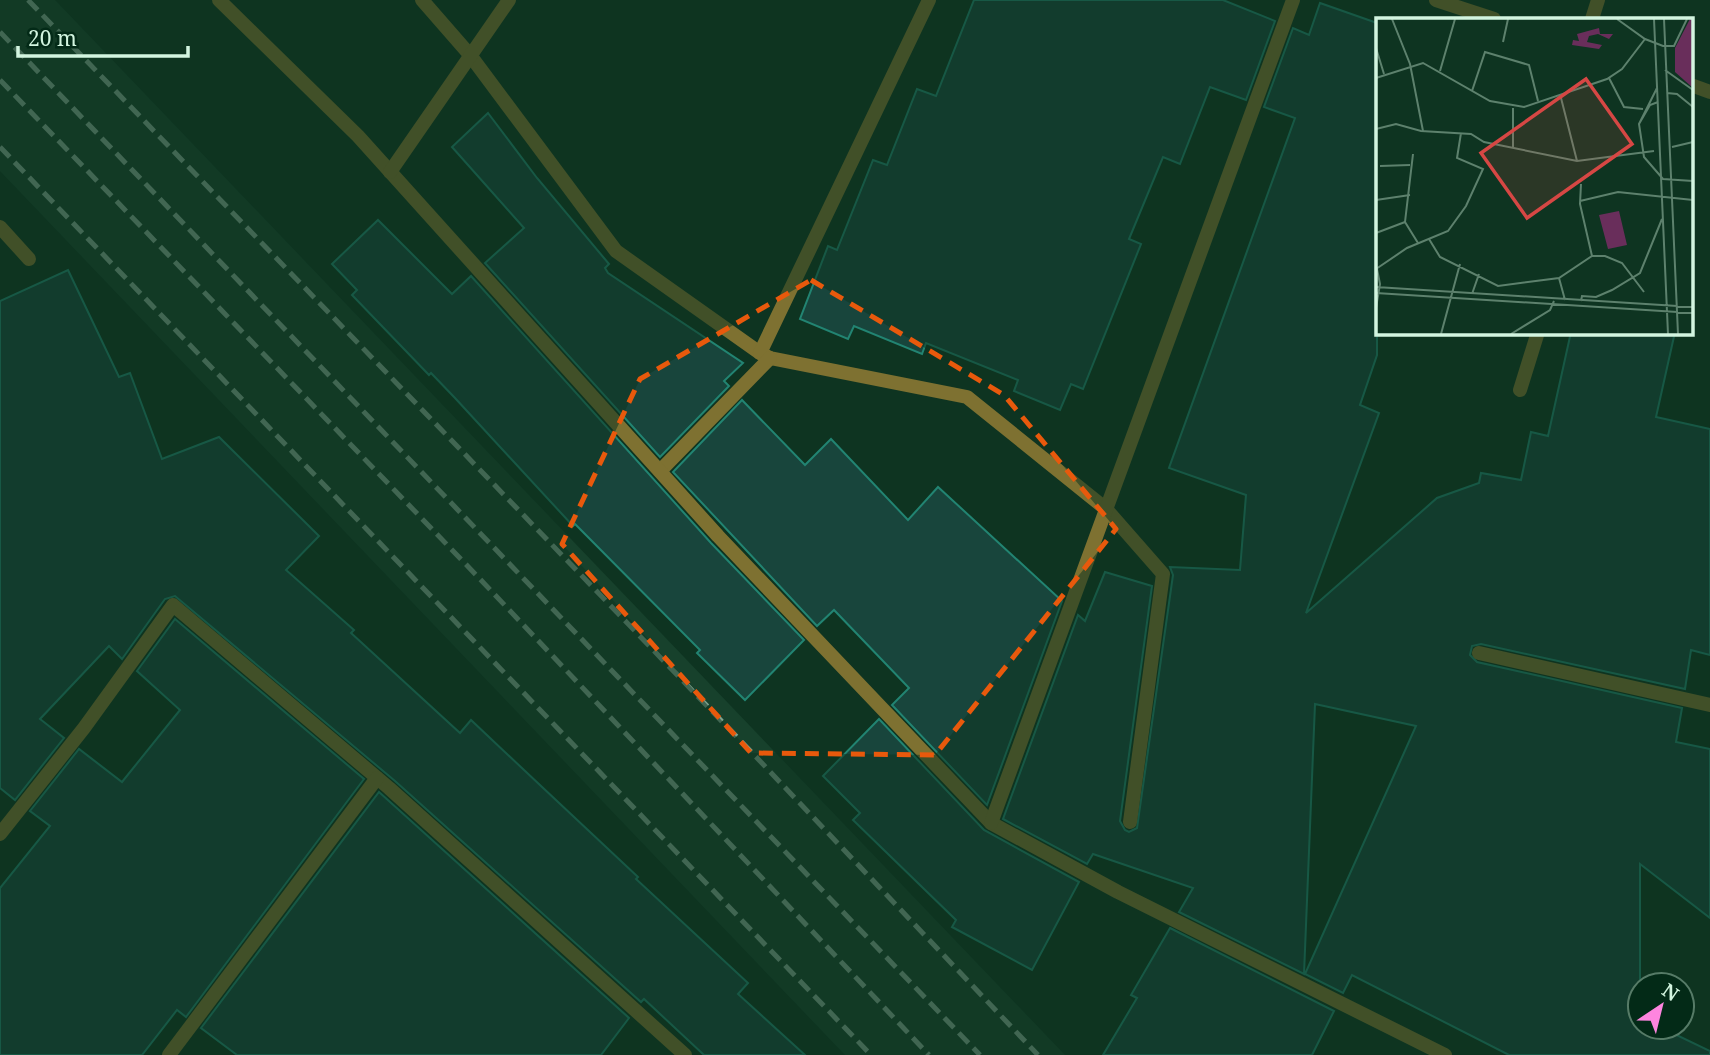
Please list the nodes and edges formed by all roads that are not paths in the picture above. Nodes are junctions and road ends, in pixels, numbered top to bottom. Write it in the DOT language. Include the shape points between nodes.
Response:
graph roads {
  1 [pos="219,0"];
  2 [pos="422,0"];
  3 [pos="509,0"];
  4 [pos="929,0"];
  5 [pos="1293,0"];
  6 [pos="1436,0"];
  7 [pos="1598,0"];
  8 [pos="1491,18"];
  9 [pos="1592,18"];
  10 [pos="470,55"];
  11 [pos="1692,85"];
  12 [pos="1710,92"];
  13 [pos="390,172"];
  14 [pos="0,227"];
  15 [pos="29,259"];
  16 [pos="1537,334"];
  17 [pos="765,356"];
  18 [pos="1520,390"];
  19 [pos="660,471"];
  20 [pos="1106,509"];
  21 [pos="1479,653"];
  22 [pos="1710,705"];
  23 [pos="377,778"];
  24 [pos="1130,822"];
  25 [pos="991,823"];
  26 [pos="0,834"];
  27 [pos="169,1055"];
  28 [pos="685,1055"];
  29 [pos="1445,1055"];
  1 -- 13 [label="street"];
  2 -- 10 [label="street"];
  3 -- 10 [label="street"];
  4 -- 17 [label="street"];
  5 -- 20 [label="street"];
  6 -- 8 [label="street"];
  7 -- 9 [label="street"];
  10 -- 13 [label="street"];
  10 -- 17 [label="street" via="616,251"];
  11 -- 12 [label="street"];
  13 -- 19 [label="street"];
  14 -- 15 [label="street"];
  16 -- 18 [label="street"];
  17 -- 19 [label="street"];
  17 -- 20 [label="street" via="967,397"];
  19 -- 25 [label="street"];
  20 -- 24 [label="street" via="1163,573"];
  20 -- 25 [label="street"];
  21 -- 22 [label="street"];
  23 -- 26 [label="street" via="173,605"];
  23 -- 27 [label="street"];
  23 -- 28 [label="street"];
  25 -- 29 [label="street" via="1118,892"];
}
